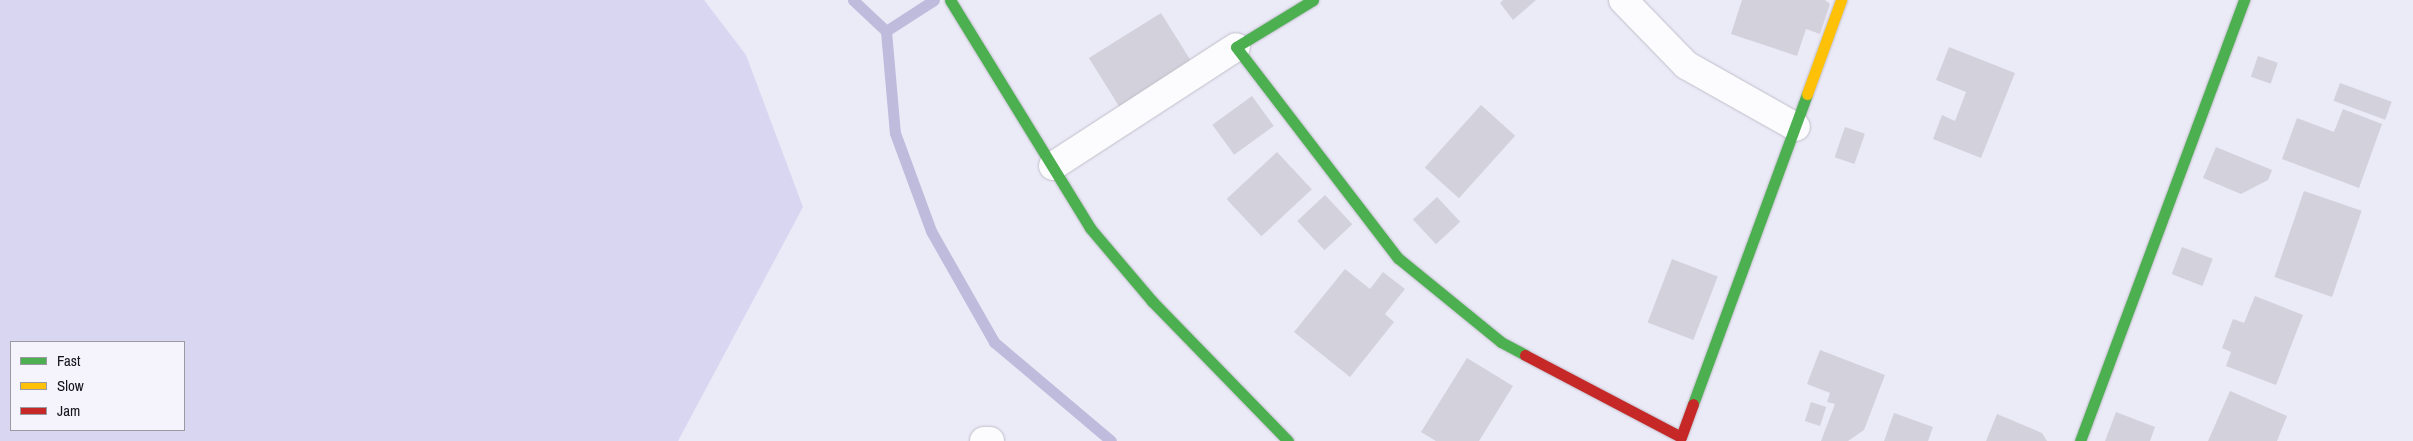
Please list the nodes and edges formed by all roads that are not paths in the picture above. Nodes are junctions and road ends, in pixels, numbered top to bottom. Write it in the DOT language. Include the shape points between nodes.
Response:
graph roads {
  1 [pos="950,0"];
  2 [pos="1313,0"];
  3 [pos="1623,0"];
  4 [pos="1841,0"];
  5 [pos="2244,0"];
  6 [pos="1236,47"];
  7 [pos="1796,126"];
  8 [pos="1053,166"];
  9 [pos="1684,440"];
  10 [pos="984,441"];
  11 [pos="990,441"];
  12 [pos="1288,441"];
  13 [pos="2080,441"];
  1 -- 8 [label="street"];
  2 -- 6 [label="street"];
  3 -- 7 [label="street" via="1686,65"];
  4 -- 7 [label="street"];
  5 -- 13 [label="street"];
  6 -- 8 [label="street"];
  6 -- 9 [label="street" via="1398,258 1501,342"];
  7 -- 9 [label="street"];
  8 -- 12 [label="street" via="1090,228 1152,301"];
  10 -- 11 [label="street"];
}
